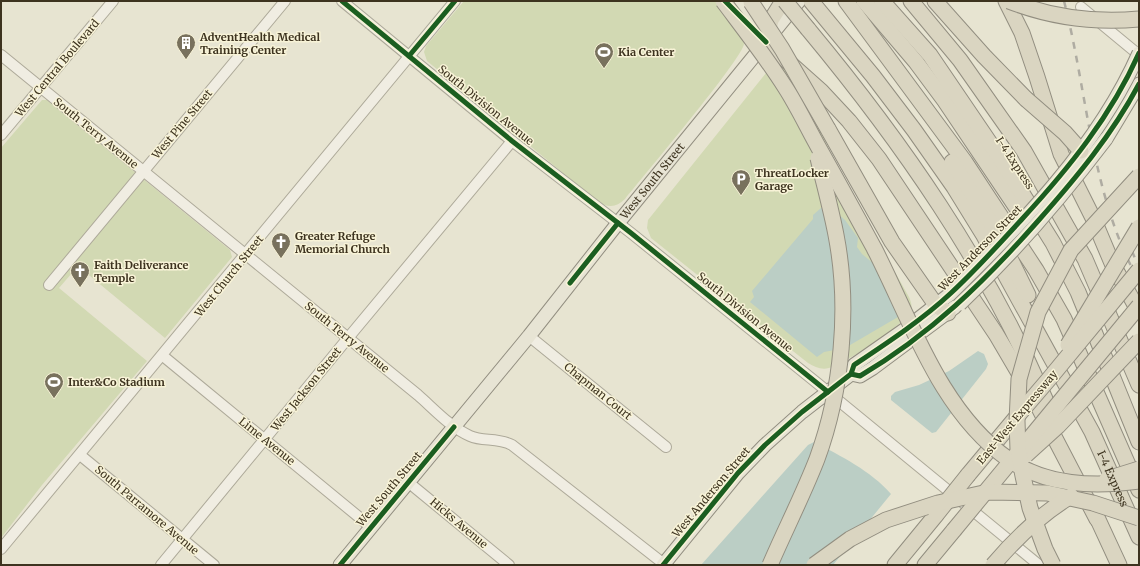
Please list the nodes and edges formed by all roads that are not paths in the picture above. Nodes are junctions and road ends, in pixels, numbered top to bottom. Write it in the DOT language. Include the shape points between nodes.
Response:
graph roads {
  1 [pos="113,1"];
  2 [pos="285,1"];
  3 [pos="342,1"];
  4 [pos="455,1"];
  5 [pos="724,1"];
  6 [pos="784,1"];
  7 [pos="799,1"];
  8 [pos="811,1"];
  9 [pos="836,1"];
  10 [pos="846,1"];
  11 [pos="864,1"];
  12 [pos="882,1"];
  13 [pos="911,1"];
  14 [pos="935,1"];
  15 [pos="999,1"];
  16 [pos="1007,1"];
  17 [pos="1014,1"];
  18 [pos="751,2"];
  19 [pos="1081,7"];
  20 [pos="1139,19"];
  21 [pos="1022,33"];
  22 [pos="766,42"];
  23 [pos="1139,54"];
  24 [pos="1,55"];
  25 [pos="409,56"];
  26 [pos="1139,84"];
  27 [pos="41,88"];
  28 [pos="1,135"];
  29 [pos="814,140"];
  30 [pos="512,141"];
  31 [pos="1084,157"];
  32 [pos="143,172"];
  33 [pos="1139,176"];
  34 [pos="618,223"];
  35 [pos="1027,223"];
  36 [pos="1139,227"];
  37 [pos="245,256"];
  38 [pos="1139,270"];
  39 [pos="49,285"];
  40 [pos="1139,306"];
  41 [pos="948,307"];
  42 [pos="1139,312"];
  43 [pos="529,336"];
  44 [pos="348,338"];
  45 [pos="1139,341"];
  46 [pos="163,356"];
  47 [pos="1049,379"];
  48 [pos="1139,385"];
  49 [pos="828,392"];
  50 [pos="454,427"];
  51 [pos="1092,432"];
  52 [pos="265,440"];
  53 [pos="1139,442"];
  54 [pos="666,447"];
  55 [pos="80,455"];
  56 [pos="1139,469"];
  57 [pos="1139,481"];
  58 [pos="408,482"];
  59 [pos="1139,490"];
  60 [pos="987,491"];
  61 [pos="1139,518"];
  62 [pos="1097,519"];
  63 [pos="371,527"];
  64 [pos="1139,537"];
  65 [pos="183,539"];
  66 [pos="1017,548"];
  67 [pos="1,549"];
  68 [pos="162,565"];
  69 [pos="214,565"];
  70 [pos="340,565"];
  71 [pos="509,565"];
  72 [pos="663,565"];
  73 [pos="770,565"];
  74 [pos="814,565"];
  75 [pos="895,565"];
  76 [pos="925,565"];
  77 [pos="993,565"];
  78 [pos="1002,565"];
  79 [pos="1039,565"];
  80 [pos="1053,565"];
  81 [pos="1119,565"];
  1 -- 27 [label="street, West Central Boulevard"];
  2 -- 32 [label="street, West Pine Street"];
  3 -- 25 [label="street, South Division Avenue"];
  4 -- 25 [label="street, West Church Street"];
  5 -- 22 [label="street"];
  5 -- 29 [label="highway, bridge" via="785,87"];
  6 -- 22 [label="highway" via="771,20"];
  6 -- 62 [label="highway, bridge" via="857,88 915,168 995,295 1019,340"];
  7 -- 22 [label="main road, West South Street"];
  8 -- 51 [label="highway, I-4 Express" via="872,76 954,187 984,234"];
  9 -- 51 [label="highway" via="958,170 998,234"];
  10 -- 59 [label="highway" via="965,162 1036,270 1064,319"];
  11 -- 35 [label="highway" via="916,62 945,101"];
  12 -- 53 [label="highway, I-4 Express" via="930,55 1000,158 1053,243 1078,292"];
  13 -- 48 [label="highway" via="960,60 1024,151 1085,259"];
  14 -- 31 [label="highway, bridge" via="1026,99 1065,133"];
  15 -- 21 [label="highway" via="1010,22"];
  16 -- 20 [label="highway, bridge" via="1062,16 1114,21"];
  16 -- 21 [label="highway"];
  17 -- 21 [label="highway" via="1021,16"];
  18 -- 41 [label="highway, bridge" via="782,49 892,242"];
  19 -- 23 [label="street"];
  21 -- 42 [label="highway" via="1061,154 1112,263"];
  22 -- 34 [label="main road, West South Street"];
  22 -- 62 [label="highway" via="821,91 879,159 996,334 1036,402"];
  23 -- 31 [label="main road, West Anderson Street, bridge"];
  24 -- 27 [label="street, South Terry Avenue"];
  25 -- 30 [label="street, South Division Avenue"];
  25 -- 37 [label="street, West Church Street"];
  26 -- 31 [label="main road, West Anderson Street, bridge" via="1117,123"];
  27 -- 28 [label="street, West Central Boulevard"];
  27 -- 32 [label="street, South Terry Avenue"];
  29 -- 57 [label="highway, bridge" via="874,249 930,364 957,410 971,427 1008,460 1057,481 1115,484"];
  29 -- 73 [label="highway, bridge" via="836,236 841,271 842,330 839,372 817,460"];
  30 -- 34 [label="street, South Division Avenue"];
  30 -- 44 [label="street, West Jackson Street"];
  31 -- 35 [label="main road, West Anderson Street, bridge"];
  32 -- 37 [label="street, South Terry Avenue"];
  32 -- 39 [label="street, West Pine Street"];
  33 -- 80 [label="highway, bridge" via="1071,250 1038,312 1019,379 1018,450 1030,508"];
  34 -- 43 [label="main road, West South Street"];
  34 -- 49 [label="street, South Division Avenue"];
  35 -- 41 [label="main road, West Anderson Street, bridge" via="994,270"];
  35 -- 41 [label="main road, West Anderson Street, bridge" via="950,294"];
  36 -- 47 [label="highway, bridge"];
  37 -- 44 [label="street, South Terry Avenue"];
  37 -- 46 [label="street, West Church Street"];
  38 -- 47 [label="highway, East-West Expressway, bridge"];
  40 -- 60 [label="highway, bridge"];
  41 -- 49 [label="main road, West Anderson Street" via="904,330 854,365 851,374"];
  43 -- 50 [label="main road, West South Street"];
  43 -- 54 [label="street, Chapman Court"];
  44 -- 50 [label="street, South Terry Avenue"];
  44 -- 52 [label="street, West Jackson Street"];
  45 -- 60 [label="highway, bridge" via="1058,426"];
  46 -- 52 [label="street, Lime Avenue"];
  46 -- 55 [label="street, West Church Street"];
  47 -- 75 [label="highway, East-West Expressway, bridge"];
  49 -- 66 [label="street, South Division Avenue"];
  49 -- 72 [label="main road, West Anderson Street" via="791,421 738,473"];
  50 -- 58 [label="main road, West South Street"];
  50 -- 72 [label="street, South Terry Avenue" via="470,436 502,440 512,445"];
  51 -- 64 [label="highway, I-4 Express"];
  52 -- 63 [label="street, Lime Avenue"];
  52 -- 65 [label="street, West Jackson Street"];
  55 -- 65 [label="street, South Parramore Avenue"];
  55 -- 67 [label="street, West Church Street"];
  56 -- 77 [label="highway, bridge" via="1104,480 1053,506"];
  58 -- 63 [label="main road, West South Street"];
  58 -- 71 [label="street, Hicks Avenue"];
  60 -- 76 [label="highway, bridge"];
  61 -- 74 [label="highway, bridge" via="1093,503 1047,493 988,492 938,503 886,520 850,539"];
  62 -- 81 [label="highway"];
  63 -- 70 [label="main road, West South Street"];
  65 -- 68 [label="street, West Jackson Street"];
  65 -- 69 [label="street, South Parramore Avenue"];
  66 -- 78 [label="street"];
  66 -- 79 [label="street, South Division Avenue"];
}
